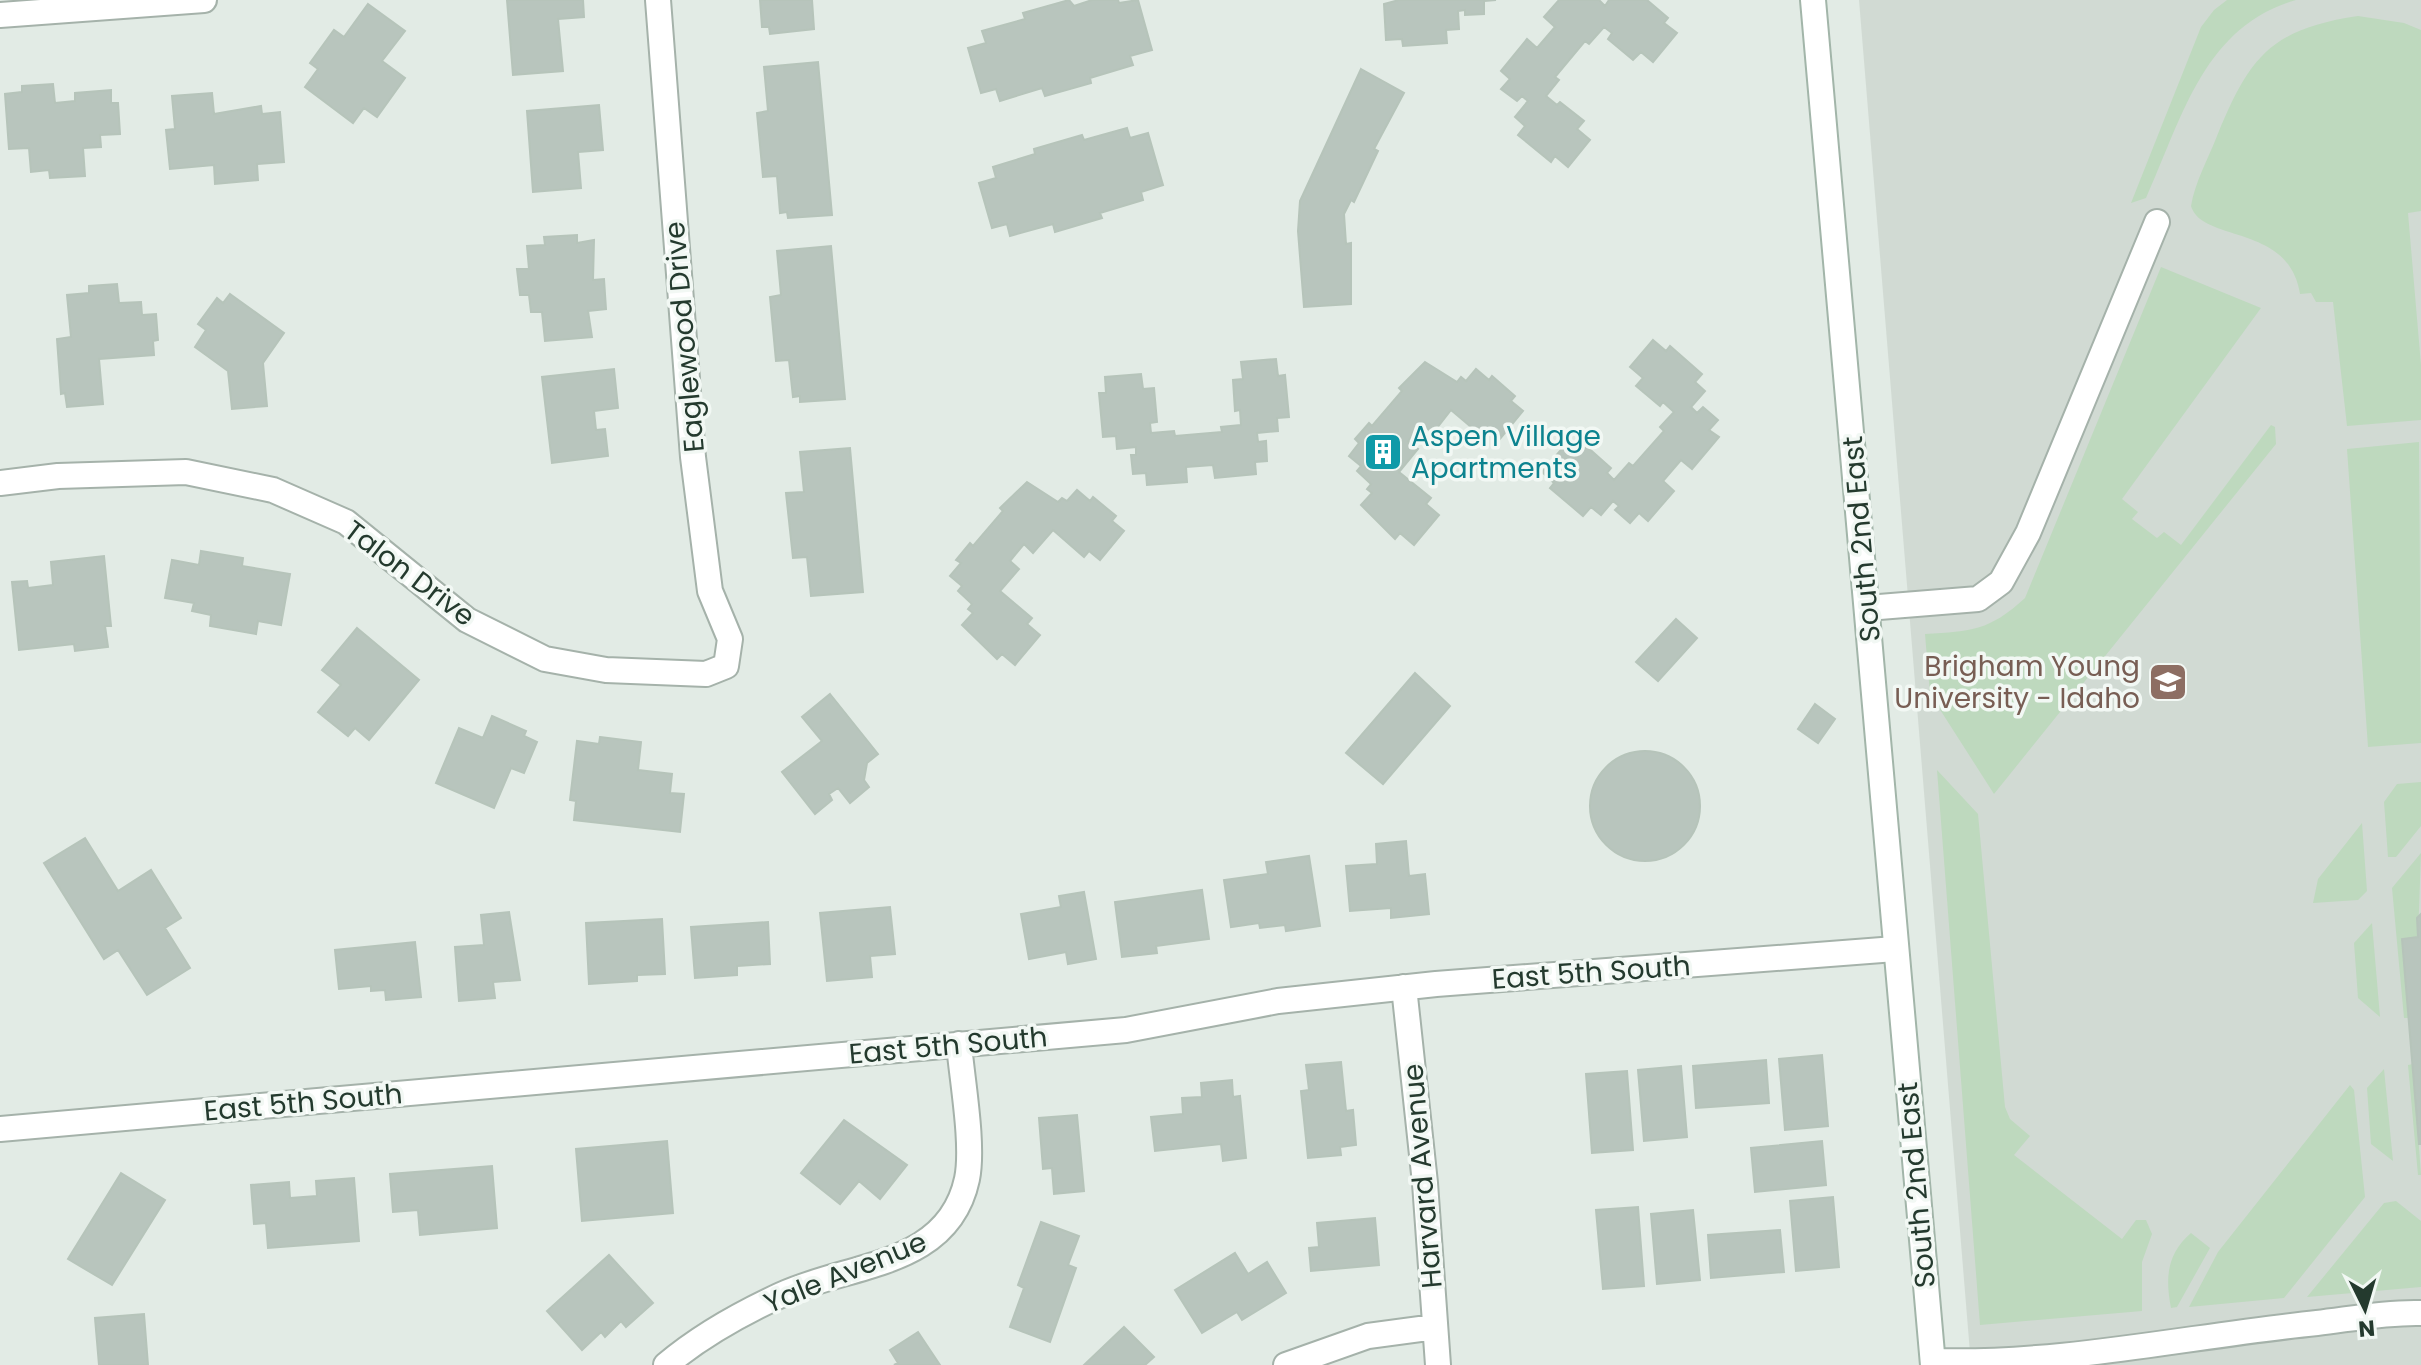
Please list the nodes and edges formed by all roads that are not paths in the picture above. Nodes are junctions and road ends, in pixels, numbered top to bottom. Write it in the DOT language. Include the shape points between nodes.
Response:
graph roads {
  1 [pos="204,0"];
  2 [pos="658,0"];
  3 [pos="1813,0"];
  4 [pos="0,15"];
  5 [pos="2157,222"];
  6 [pos="0,483"];
  7 [pos="1867,608"];
  8 [pos="724,667"];
  9 [pos="1895,949"];
  10 [pos="1404,987"];
  11 [pos="959,1044"];
  12 [pos="0,1129"];
  13 [pos="2421,1313"];
  14 [pos="1435,1327"];
  15 [pos="1933,1363"];
  16 [pos="666,1365"];
  17 [pos="1286,1365"];
  18 [pos="1438,1365"];
  1 -- 4 [label="street"];
  2 -- 8 [label="street, Eaglewood Drive" via="693,457 710,591 730,639"];
  3 -- 7 [label="street, South 2nd East"];
  5 -- 7 [label="street" via="2028,533 2001,582 1978,599"];
  6 -- 8 [label="street, Talon Drive" via="186,472 273,490 346,522 467,620 545,659 606,670 706,674"];
  7 -- 9 [label="street, South 2nd East"];
  9 -- 10 [label="street, East 5th South"];
  9 -- 15 [label="street, South 2nd East"];
  10 -- 11 [label="street, East 5th South" via="1278,1001 1126,1030"];
  10 -- 14 [label="street, Harvard Avenue"];
  11 -- 12 [label="street, East 5th South"];
  11 -- 16 [label="street, Yale Avenue" via="967,1177 949,1222 938,1235 891,1260 782,1294"];
  13 -- 15 [label="street" via="2280,1326 2159,1345"];
  14 -- 17 [label="street" via="1368,1336"];
  14 -- 18 [label="street, Harvard Avenue"];
}
